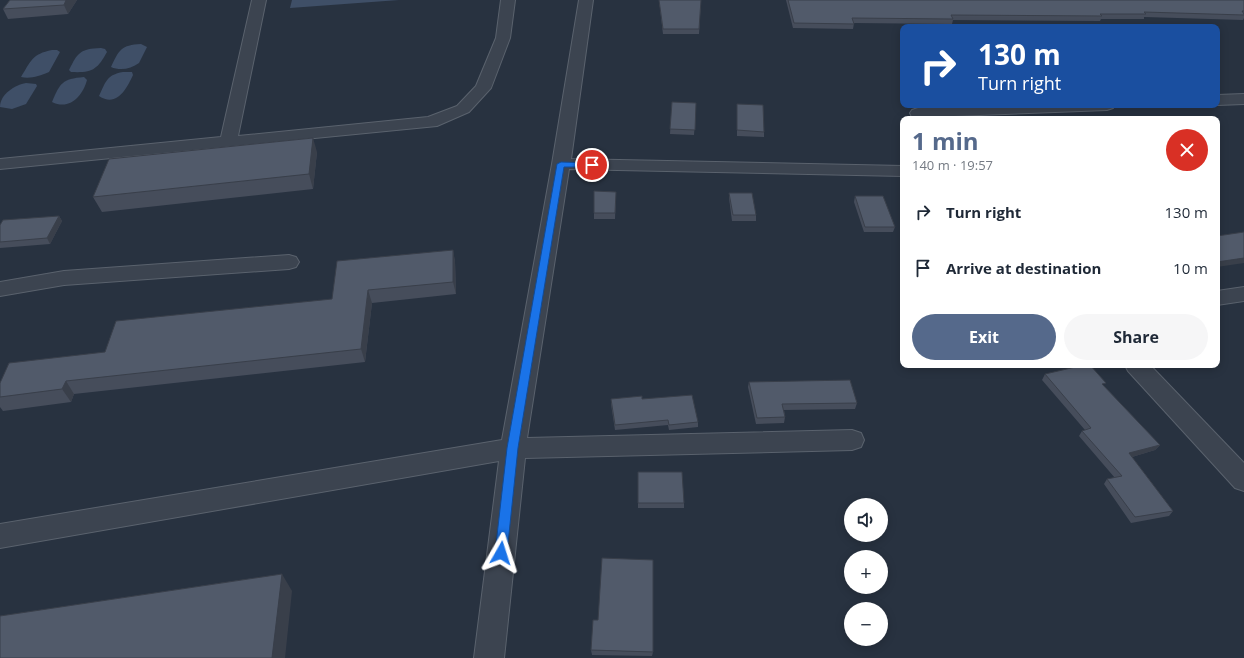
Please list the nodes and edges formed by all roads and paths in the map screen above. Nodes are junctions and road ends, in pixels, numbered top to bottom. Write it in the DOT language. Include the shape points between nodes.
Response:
graph roads {
  1 [pos="260,0"];
  2 [pos="508,0"];
  3 [pos="586,0"];
  4 [pos="1244,99"];
  5 [pos="1220,100"];
  6 [pos="1056,108"];
  7 [pos="919,116"];
  8 [pos="228,142"];
  9 [pos="0,164"];
  10 [pos="561,164"];
  11 [pos="900,171"];
  12 [pos="289,262"];
  13 [pos="0,289"];
  14 [pos="1244,294"];
  15 [pos="1220,298"];
  16 [pos="1139,368"];
  17 [pos="852,440"];
  18 [pos="513,448"];
  19 [pos="1244,480"];
  20 [pos="0,536"];
  21 [pos="489,658"];
  1 -- 8 [label="street"];
  2 -- 8 [label="street" via="503,38 483,88 463,109 431,122"];
  3 -- 10 [label="street"];
  4 -- 5 [label="street"];
  6 -- 7 [label="street"];
  8 -- 9 [label="street"];
  10 -- 11 [label="street"];
  10 -- 18 [label="street"];
  12 -- 13 [label="street" via="64,278"];
  14 -- 15 [label="street"];
  16 -- 19 [label="street"];
  17 -- 18 [label="street"];
  18 -- 20 [label="street"];
  18 -- 21 [label="street"];
}
